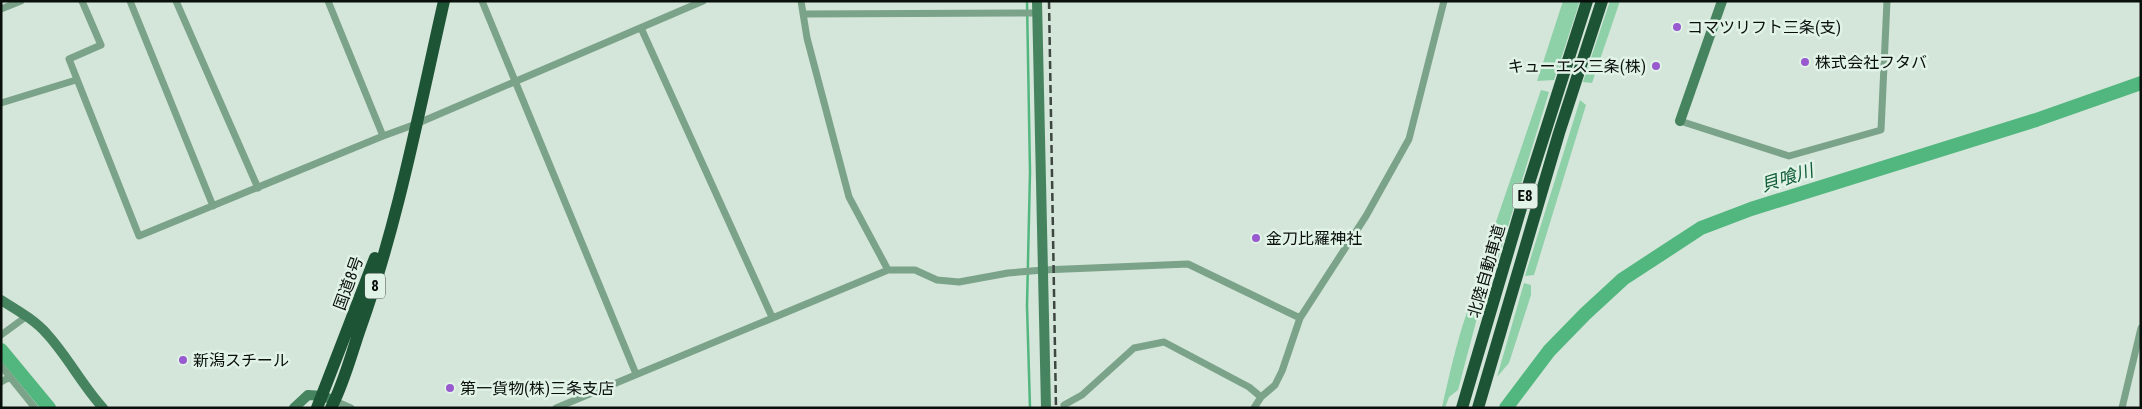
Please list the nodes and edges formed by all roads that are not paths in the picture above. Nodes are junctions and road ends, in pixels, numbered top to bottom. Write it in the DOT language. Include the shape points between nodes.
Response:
graph roads {
  1 [pos="20,1"];
  2 [pos="82,1"];
  3 [pos="130,1"];
  4 [pos="176,1"];
  5 [pos="328,1"];
  6 [pos="444,1"];
  7 [pos="482,1"];
  8 [pos="703,1"];
  9 [pos="801,1"];
  10 [pos="1037,1"];
  11 [pos="1444,1"];
  12 [pos="1587,1"];
  13 [pos="1602,1"];
  14 [pos="1722,1"];
  15 [pos="1887,1"];
  16 [pos="1,9"];
  17 [pos="803,14"];
  18 [pos="1034,14"];
  19 [pos="641,28"];
  20 [pos="76,80"];
  21 [pos="515,81"];
  22 [pos="1,103"];
  23 [pos="1680,121"];
  24 [pos="416,124"];
  25 [pos="383,136"];
  26 [pos="258,188"];
  27 [pos="213,206"];
  28 [pos="888,270"];
  29 [pos="1042,270"];
  30 [pos="1,300"];
  31 [pos="27,316"];
  32 [pos="772,317"];
  33 [pos="1300,318"];
  34 [pos="2141,328"];
  35 [pos="2,335"];
  36 [pos="1,366"];
  37 [pos="636,374"];
  38 [pos="10,377"];
  39 [pos="1,382"];
  40 [pos="1262,396"];
  41 [pos="330,402"];
  42 [pos="1064,405"];
  43 [pos="31,407"];
  44 [pos="103,408"];
  45 [pos="294,408"];
  46 [pos="317,408"];
  47 [pos="350,408"];
  48 [pos="556,408"];
  49 [pos="1046,408"];
  50 [pos="1254,408"];
  51 [pos="1462,408"];
  52 [pos="1478,408"];
  53 [pos="2122,408"];
  1 -- 16 [label="street"];
  2 -- 20 [label="street" via="101,45 69,58"];
  3 -- 27 [label="street"];
  4 -- 26 [label="street"];
  5 -- 25 [label="street"];
  6 -- 24 [label="highway, 国道8号 / 8"];
  7 -- 21 [label="street"];
  8 -- 19 [label="street"];
  9 -- 17 [label="street"];
  10 -- 18 [label="street"];
  11 -- 33 [label="street" via="1409,139 1366,216"];
  12 -- 51 [label="highway, 北陸自動車道 / E8"];
  13 -- 52 [label="highway, 北陸自動車道 / E8"];
  14 -- 23 [label="street"];
  15 -- 23 [label="street" via="1881,130 1790,156"];
  17 -- 18 [label="street"];
  17 -- 28 [label="street" via="849,197"];
  18 -- 29 [label="street"];
  19 -- 21 [label="street"];
  19 -- 32 [label="street"];
  20 -- 22 [label="street"];
  20 -- 27 [label="street" via="139,236"];
  21 -- 24 [label="street"];
  21 -- 37 [label="street"];
  24 -- 25 [label="street"];
  24 -- 41 [label="highway, 国道8号 / 8" via="371,298"];
  25 -- 26 [label="street"];
  26 -- 27 [label="street"];
  28 -- 29 [label="street" via="915,270 937,280 959,282"];
  28 -- 32 [label="street"];
  29 -- 33 [label="street" via="1188,264"];
  29 -- 49 [label="street"];
  30 -- 31 [label="street"];
  31 -- 35 [label="street"];
  31 -- 44 [label="street" via="47,334"];
  32 -- 37 [label="street"];
  33 -- 40 [label="street" via="1282,371 1275,385"];
  34 -- 53 [label="street"];
  36 -- 38 [label="street"];
  37 -- 48 [label="street"];
  38 -- 39 [label="street"];
  38 -- 43 [label="street"];
  40 -- 42 [label="street" via="1164,342 1134,348 1082,394"];
  40 -- 50 [label="street"];
  41 -- 45 [label="street" via="308,395"];
  41 -- 46 [label="highway, 国道8号 / 8"];
  41 -- 47 [label="street"];
}
